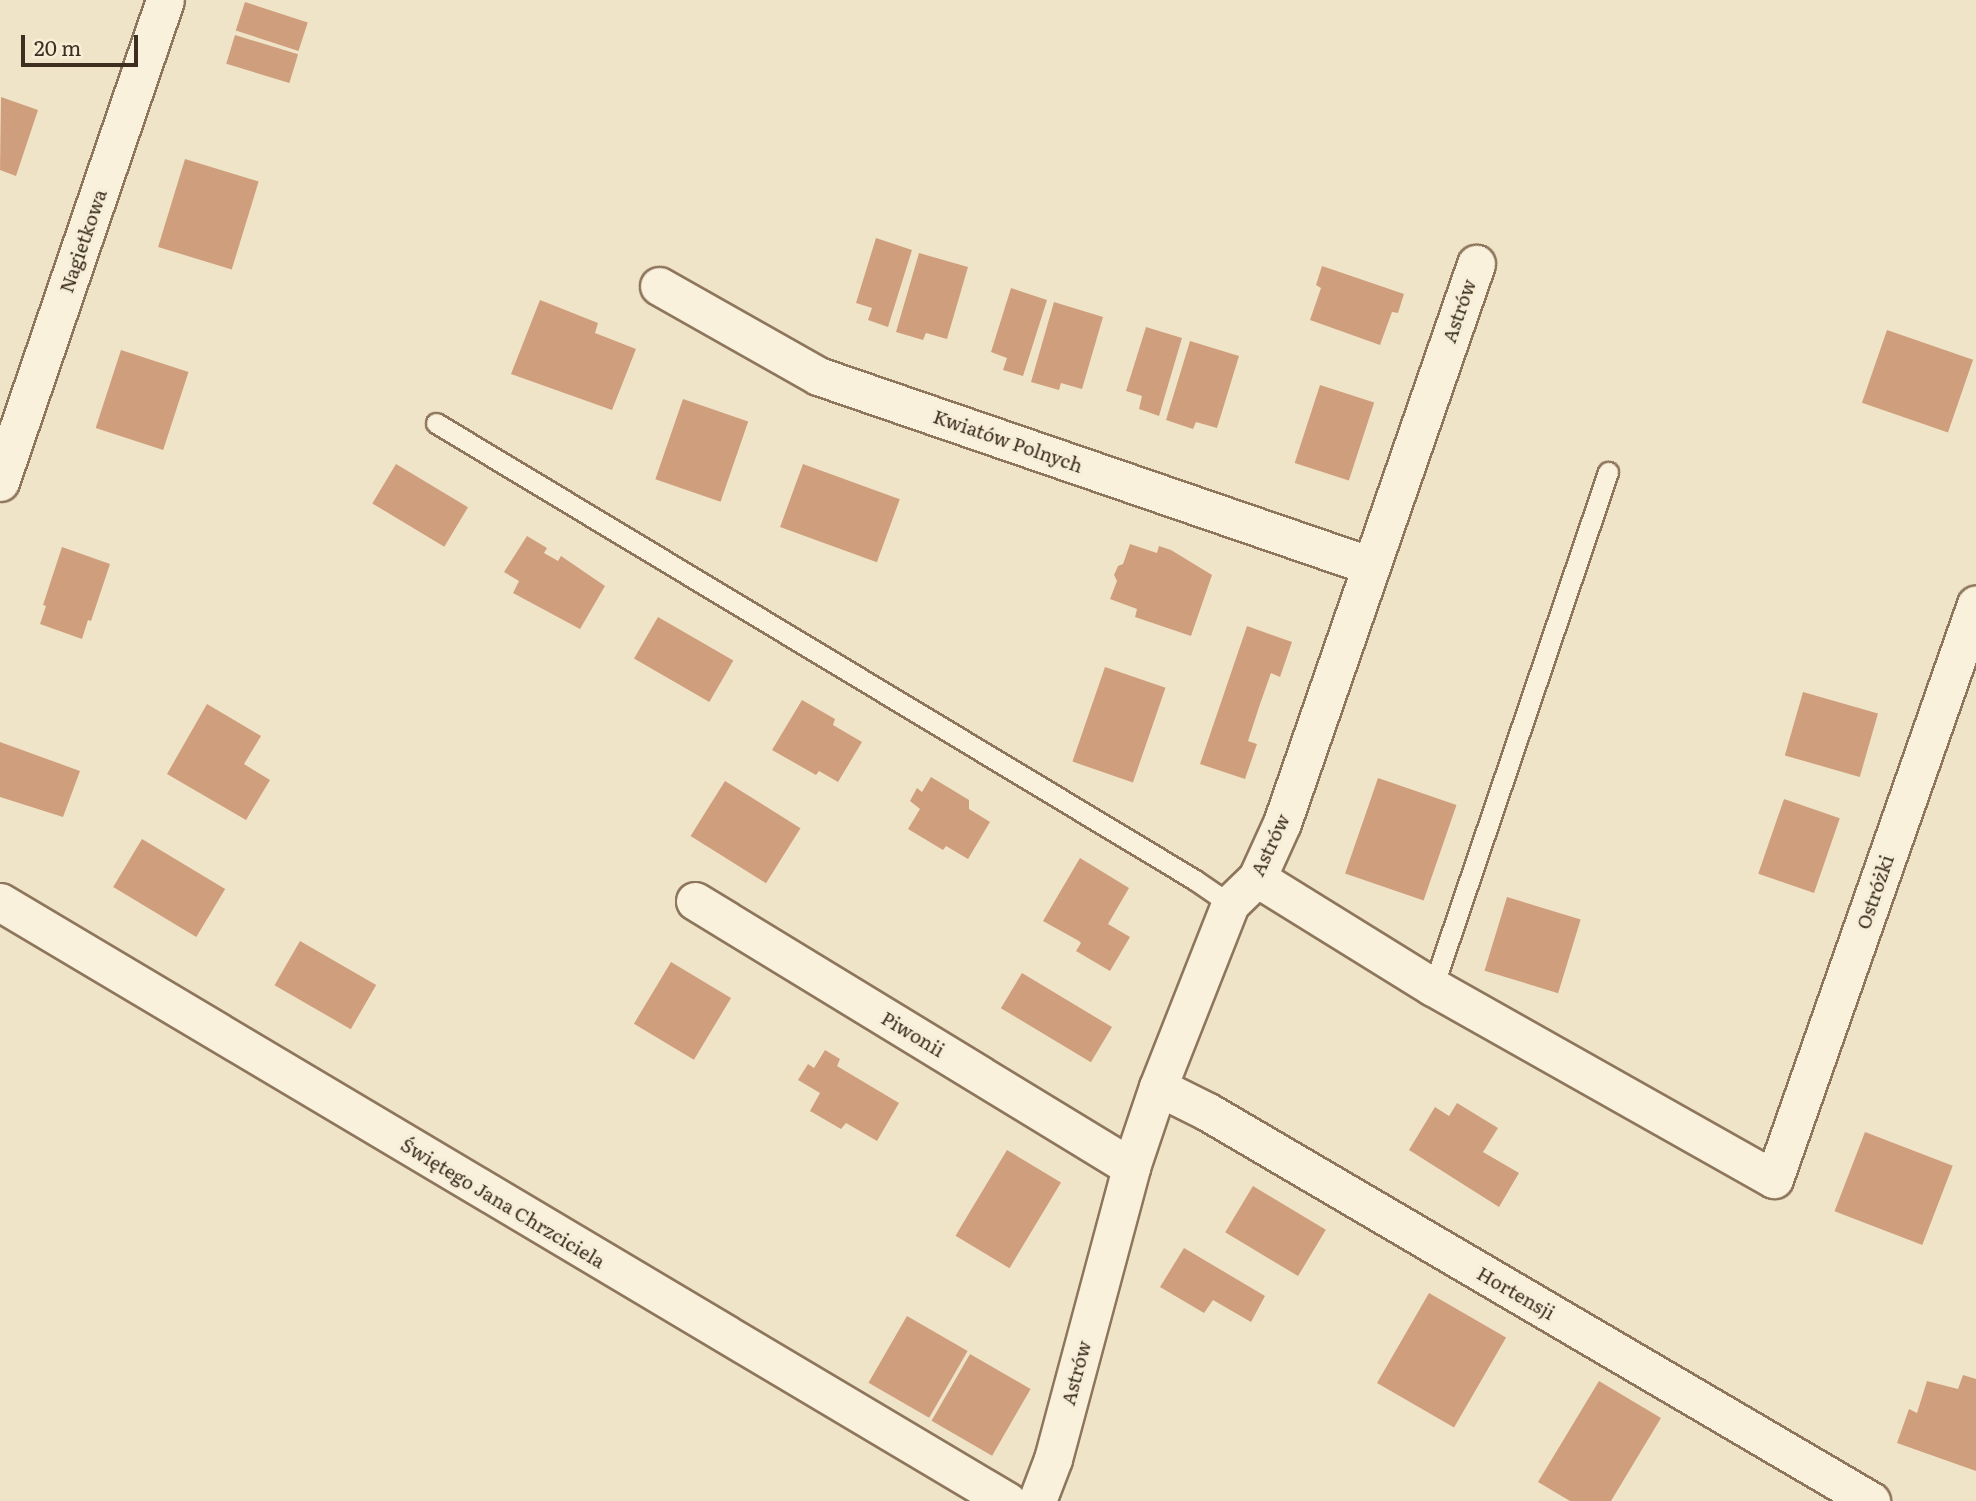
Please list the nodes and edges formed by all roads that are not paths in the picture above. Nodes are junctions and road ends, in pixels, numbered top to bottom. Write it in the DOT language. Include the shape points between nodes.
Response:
graph roads {
  1 [pos="165,0"];
  2 [pos="1475,264"];
  3 [pos="659,286"];
  4 [pos="436,423"];
  5 [pos="1608,472"];
  6 [pos="0,482"];
  7 [pos="1371,566"];
  8 [pos="1976,604"];
  9 [pos="1257,878"];
  10 [pos="695,901"];
  11 [pos="0,902"];
  12 [pos="1230,904"];
  13 [pos="1433,987"];
  14 [pos="1158,1087"];
  15 [pos="1131,1167"];
  16 [pos="1007,1501"];
  17 [pos="1037,1501"];
  18 [pos="1871,1501"];
  1 -- 6 [label="street, Nagietkowa"];
  2 -- 7 [label="street, Astrów"];
  3 -- 7 [label="street, Kwiatów Polnych" via="818,376"];
  4 -- 12 [label="lane"];
  5 -- 13 [label="lane"];
  7 -- 9 [label="street, Astrów" via="1282,823"];
  8 -- 13 [label="street, Ostróżki" via="1774,1179"];
  9 -- 12 [label="street, Astrów"];
  9 -- 13 [label="street"];
  10 -- 15 [label="street, Piwonii"];
  11 -- 16 [label="street, Świętego Jana Chrzciciela"];
  12 -- 14 [label="street, Astrów"];
  14 -- 15 [label="street, Astrów"];
  14 -- 18 [label="street, Hortensji"];
  15 -- 17 [label="street, Astrów" via="1053,1459"];
}
